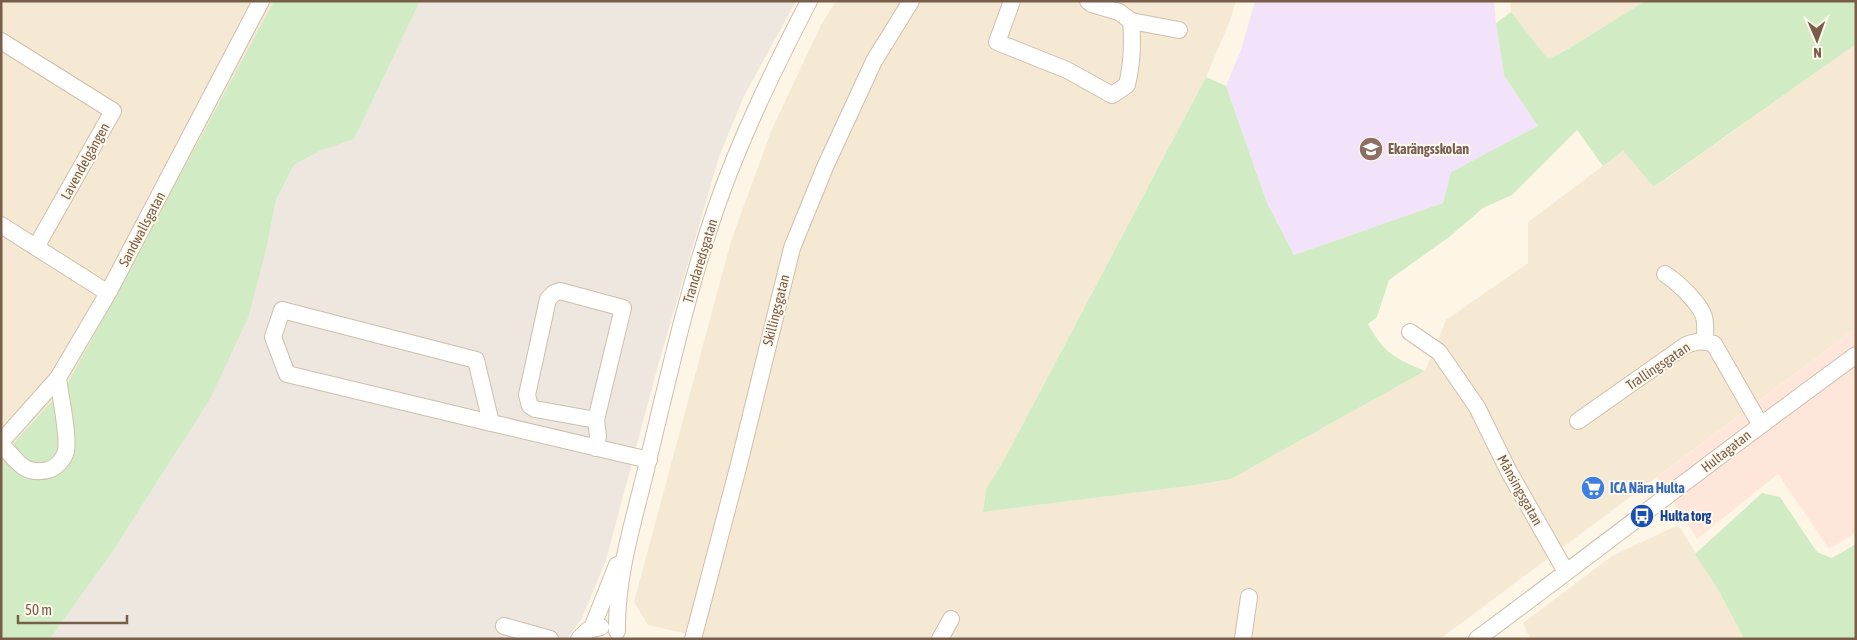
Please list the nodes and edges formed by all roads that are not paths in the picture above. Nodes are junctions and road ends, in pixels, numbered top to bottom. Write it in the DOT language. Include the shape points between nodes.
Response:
graph roads {
  1 [pos="261,1"];
  2 [pos="809,1"];
  3 [pos="911,1"];
  4 [pos="1012,1"];
  5 [pos="1088,1"];
  6 [pos="1132,20"];
  7 [pos="1179,30"];
  8 [pos="1,41"];
  9 [pos="1,225"];
  10 [pos="36,246"];
  11 [pos="1664,274"];
  12 [pos="108,294"];
  13 [pos="1410,332"];
  14 [pos="1705,341"];
  15 [pos="1856,355"];
  16 [pos="58,378"];
  17 [pos="596,420"];
  18 [pos="1578,421"];
  19 [pos="491,423"];
  20 [pos="1760,424"];
  21 [pos="1,443"];
  22 [pos="596,448"];
  23 [pos="649,460"];
  24 [pos="629,535"];
  25 [pos="1566,572"];
  26 [pos="1249,597"];
  27 [pos="951,619"];
  28 [pos="504,626"];
  29 [pos="592,628"];
  30 [pos="621,635"];
  31 [pos="550,639"];
  32 [pos="579,639"];
  33 [pos="693,639"];
  34 [pos="940,639"];
  35 [pos="1243,639"];
  36 [pos="1477,639"];
  1 -- 12 [label="street, Sandwallsgatan"];
  2 -- 23 [label="street, Trandaredsgatan" via="748,123 716,210 695,274"];
  3 -- 33 [label="street, Skillingsgatan" via="874,61 792,248"];
  4 -- 6 [label="street" via="996,42 1067,70 1112,95 1127,86 1131,67"];
  5 -- 6 [label="street"];
  6 -- 7 [label="street"];
  8 -- 10 [label="street, Lavendelgången" via="113,111"];
  9 -- 10 [label="street"];
  10 -- 12 [label="street"];
  11 -- 14 [label="street" via="1696,303 1704,316"];
  12 -- 16 [label="street, Sandwallsgatan"];
  13 -- 25 [label="street, Månsingsgatan" via="1439,352 1477,407 1508,470"];
  14 -- 18 [label="street, Trallingsgatan" via="1686,345"];
  14 -- 20 [label="street, Trallingsgatan" via="1714,344"];
  15 -- 20 [label="street, Hultagatan"];
  16 -- 21 [label="street, Sandwallsgatan"];
  16 -- 21 [label="street" via="66,444 64,456 53,468 37,472 24,469"];
  17 -- 17 [label="street" via="623,308 560,291 548,299 526,395 530,406 535,409"];
  17 -- 22 [label="street"];
  19 -- 19 [label="street" via="287,374 273,337 282,310 476,360"];
  19 -- 22 [label="street"];
  20 -- 25 [label="street, Hultagatan"];
  22 -- 23 [label="street"];
  23 -- 24 [label="street, Trandaredsgatan"];
  24 -- 29 [label="street, Trandaredsgatan"];
  24 -- 30 [label="street, Trandaredsgatan" via="617,600"];
  25 -- 36 [label="street, Hultagatan"];
  26 -- 35 [label="street"];
  27 -- 34 [label="street"];
  28 -- 31 [label="street"];
  29 -- 30 [label="street, Trandaredsgatan" via="605,627"];
  29 -- 32 [label="street, Trandaredsgatan"];
}
